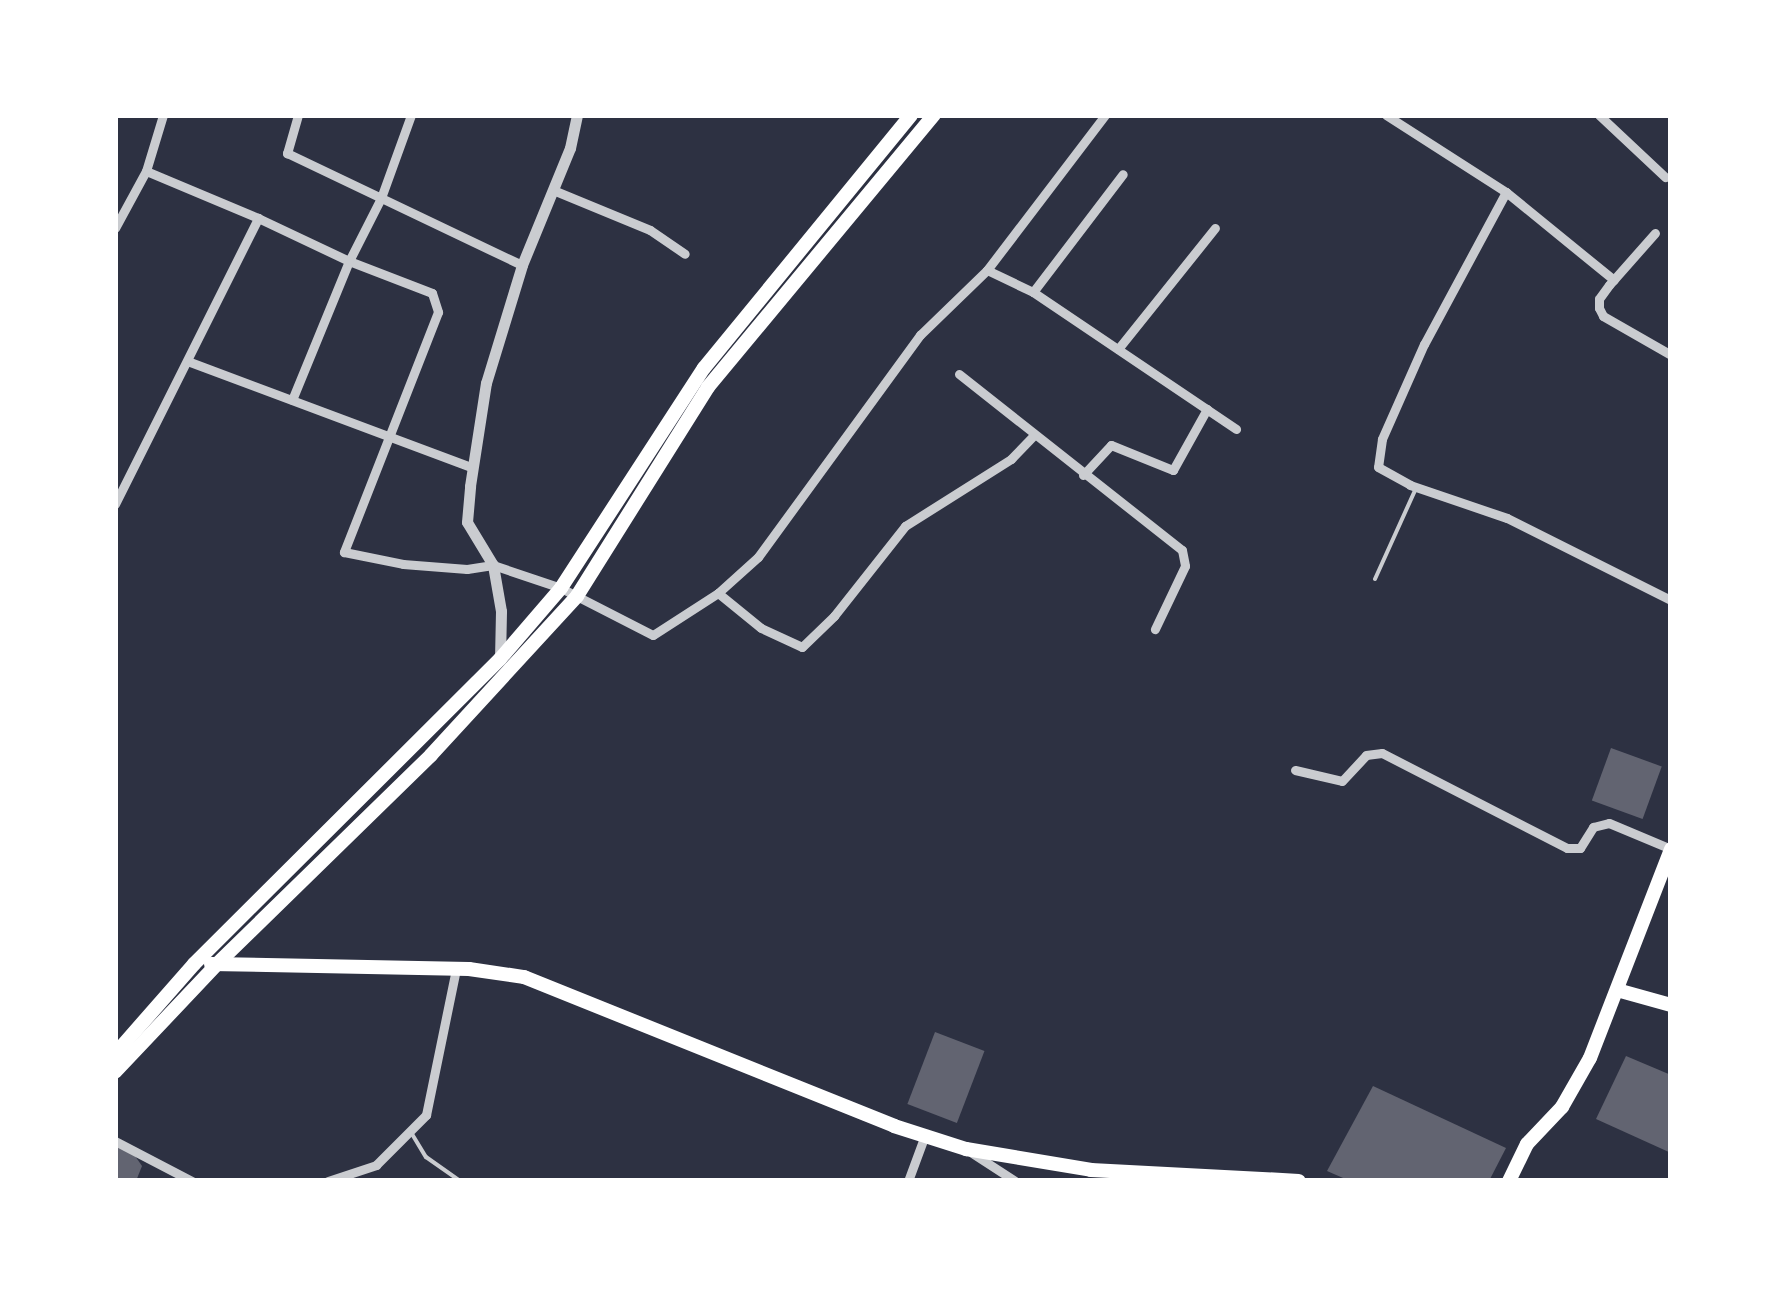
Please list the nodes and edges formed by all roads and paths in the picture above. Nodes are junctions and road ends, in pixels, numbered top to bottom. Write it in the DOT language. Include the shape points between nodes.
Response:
graph roads {
  1 [pos="163,115"];
  2 [pos="298,115"];
  3 [pos="410,115"];
  4 [pos="577,115"];
  5 [pos="911,115"];
  6 [pos="934,115"];
  7 [pos="1105,115"];
  8 [pos="1386,115"];
  9 [pos="1599,115"];
  10 [pos="146,171"];
  11 [pos="1123,174"];
  12 [pos="1665,177"];
  13 [pos="553,190"];
  14 [pos="1506,192"];
  15 [pos="381,198"];
  16 [pos="258,218"];
  17 [pos="115,228"];
  18 [pos="1215,228"];
  19 [pos="1655,233"];
  20 [pos="685,254"];
  21 [pos="350,260"];
  22 [pos="522,265"];
  23 [pos="987,270"];
  24 [pos="1614,280"];
  25 [pos="1033,292"];
  26 [pos="1118,349"];
  27 [pos="1671,355"];
  28 [pos="190,362"];
  29 [pos="959,374"];
  30 [pos="292,400"];
  31 [pos="1207,409"];
  32 [pos="1236,429"];
  33 [pos="1033,436"];
  34 [pos="391,437"];
  35 [pos="473,468"];
  36 [pos="1083,475"];
  37 [pos="1416,487"];
  38 [pos="115,504"];
  39 [pos="493,565"];
  40 [pos="1375,580"];
  41 [pos="561,588"];
  42 [pos="718,592"];
  43 [pos="577,596"];
  44 [pos="1671,600"];
  45 [pos="1155,629"];
  46 [pos="500,659"];
  47 [pos="1295,770"];
  48 [pos="1671,849"];
  49 [pos="194,964"];
  50 [pos="216,964"];
  51 [pos="456,969"];
  52 [pos="1617,990"];
  53 [pos="1671,1005"];
  54 [pos="118,1047"];
  55 [pos="115,1072"];
  56 [pos="412,1134"];
  57 [pos="925,1135"];
  58 [pos="115,1141"];
  59 [pos="966,1148"];
  60 [pos="192,1181"];
  61 [pos="328,1181"];
  62 [pos="460,1181"];
  63 [pos="908,1181"];
  64 [pos="1015,1181"];
  65 [pos="1300,1181"];
  66 [pos="1509,1181"];
  1 -- 10 [label="street"];
  2 -- 15 [label="street" via="287,153"];
  3 -- 15 [label="street"];
  4 -- 13 [label="street"];
  5 -- 41 [label="main road" via="704,368"];
  6 -- 43 [label="main road" via="708,387"];
  7 -- 23 [label="street"];
  8 -- 14 [label="street"];
  9 -- 12 [label="street"];
  10 -- 16 [label="street"];
  10 -- 17 [label="street"];
  11 -- 25 [label="street"];
  13 -- 20 [label="street" via="650,230"];
  13 -- 22 [label="street"];
  14 -- 24 [label="street"];
  14 -- 37 [label="street" via="1424,344 1382,440 1378,466"];
  15 -- 21 [label="street"];
  15 -- 22 [label="street"];
  16 -- 21 [label="street"];
  16 -- 28 [label="street"];
  18 -- 26 [label="street"];
  19 -- 24 [label="street"];
  21 -- 30 [label="street"];
  21 -- 34 [label="street" via="432,293 438,304"];
  22 -- 35 [label="street" via="486,383"];
  23 -- 25 [label="street"];
  23 -- 42 [label="street" via="920,336 758,558"];
  24 -- 27 [label="street" via="1599,299 1603,316"];
  25 -- 26 [label="street"];
  26 -- 31 [label="street"];
  28 -- 30 [label="street"];
  28 -- 38 [label="street"];
  29 -- 33 [label="street"];
  30 -- 34 [label="street"];
  31 -- 32 [label="street"];
  31 -- 36 [label="street" via="1173,470 1111,445"];
  33 -- 36 [label="street"];
  33 -- 42 [label="street" via="1011,459 905,526 802,647 761,628"];
  34 -- 35 [label="street"];
  34 -- 39 [label="street" via="344,552 404,564"];
  35 -- 39 [label="street" via="467,522"];
  36 -- 45 [label="street" via="1186,558"];
  37 -- 40 [label="lane"];
  37 -- 44 [label="street" via="1507,518"];
  39 -- 41 [label="street"];
  39 -- 46 [label="street" via="502,611"];
  41 -- 43 [label="street"];
  41 -- 46 [label="main road"];
  42 -- 43 [label="street" via="653,636"];
  43 -- 50 [label="main road" via="431,755"];
  46 -- 49 [label="main road"];
  47 -- 48 [label="street" via="1342,781 1366,755 1382,753 1567,848 1580,848 1593,828 1608,823"];
  48 -- 52 [label="main road"];
  49 -- 50 [label="main road"];
  49 -- 54 [label="main road"];
  50 -- 51 [label="main road"];
  50 -- 55 [label="main road"];
  51 -- 56 [label="street" via="426,1115"];
  51 -- 57 [label="main road" via="524,976"];
  52 -- 53 [label="main road"];
  52 -- 66 [label="main road" via="1590,1058 1562,1107 1527,1144"];
  56 -- 61 [label="street" via="376,1165"];
  56 -- 62 [label="lane" via="426,1158"];
  57 -- 59 [label="main road"];
  57 -- 63 [label="street"];
  58 -- 60 [label="street"];
  59 -- 64 [label="street"];
  59 -- 65 [label="main road" via="1091,1170"];
}
